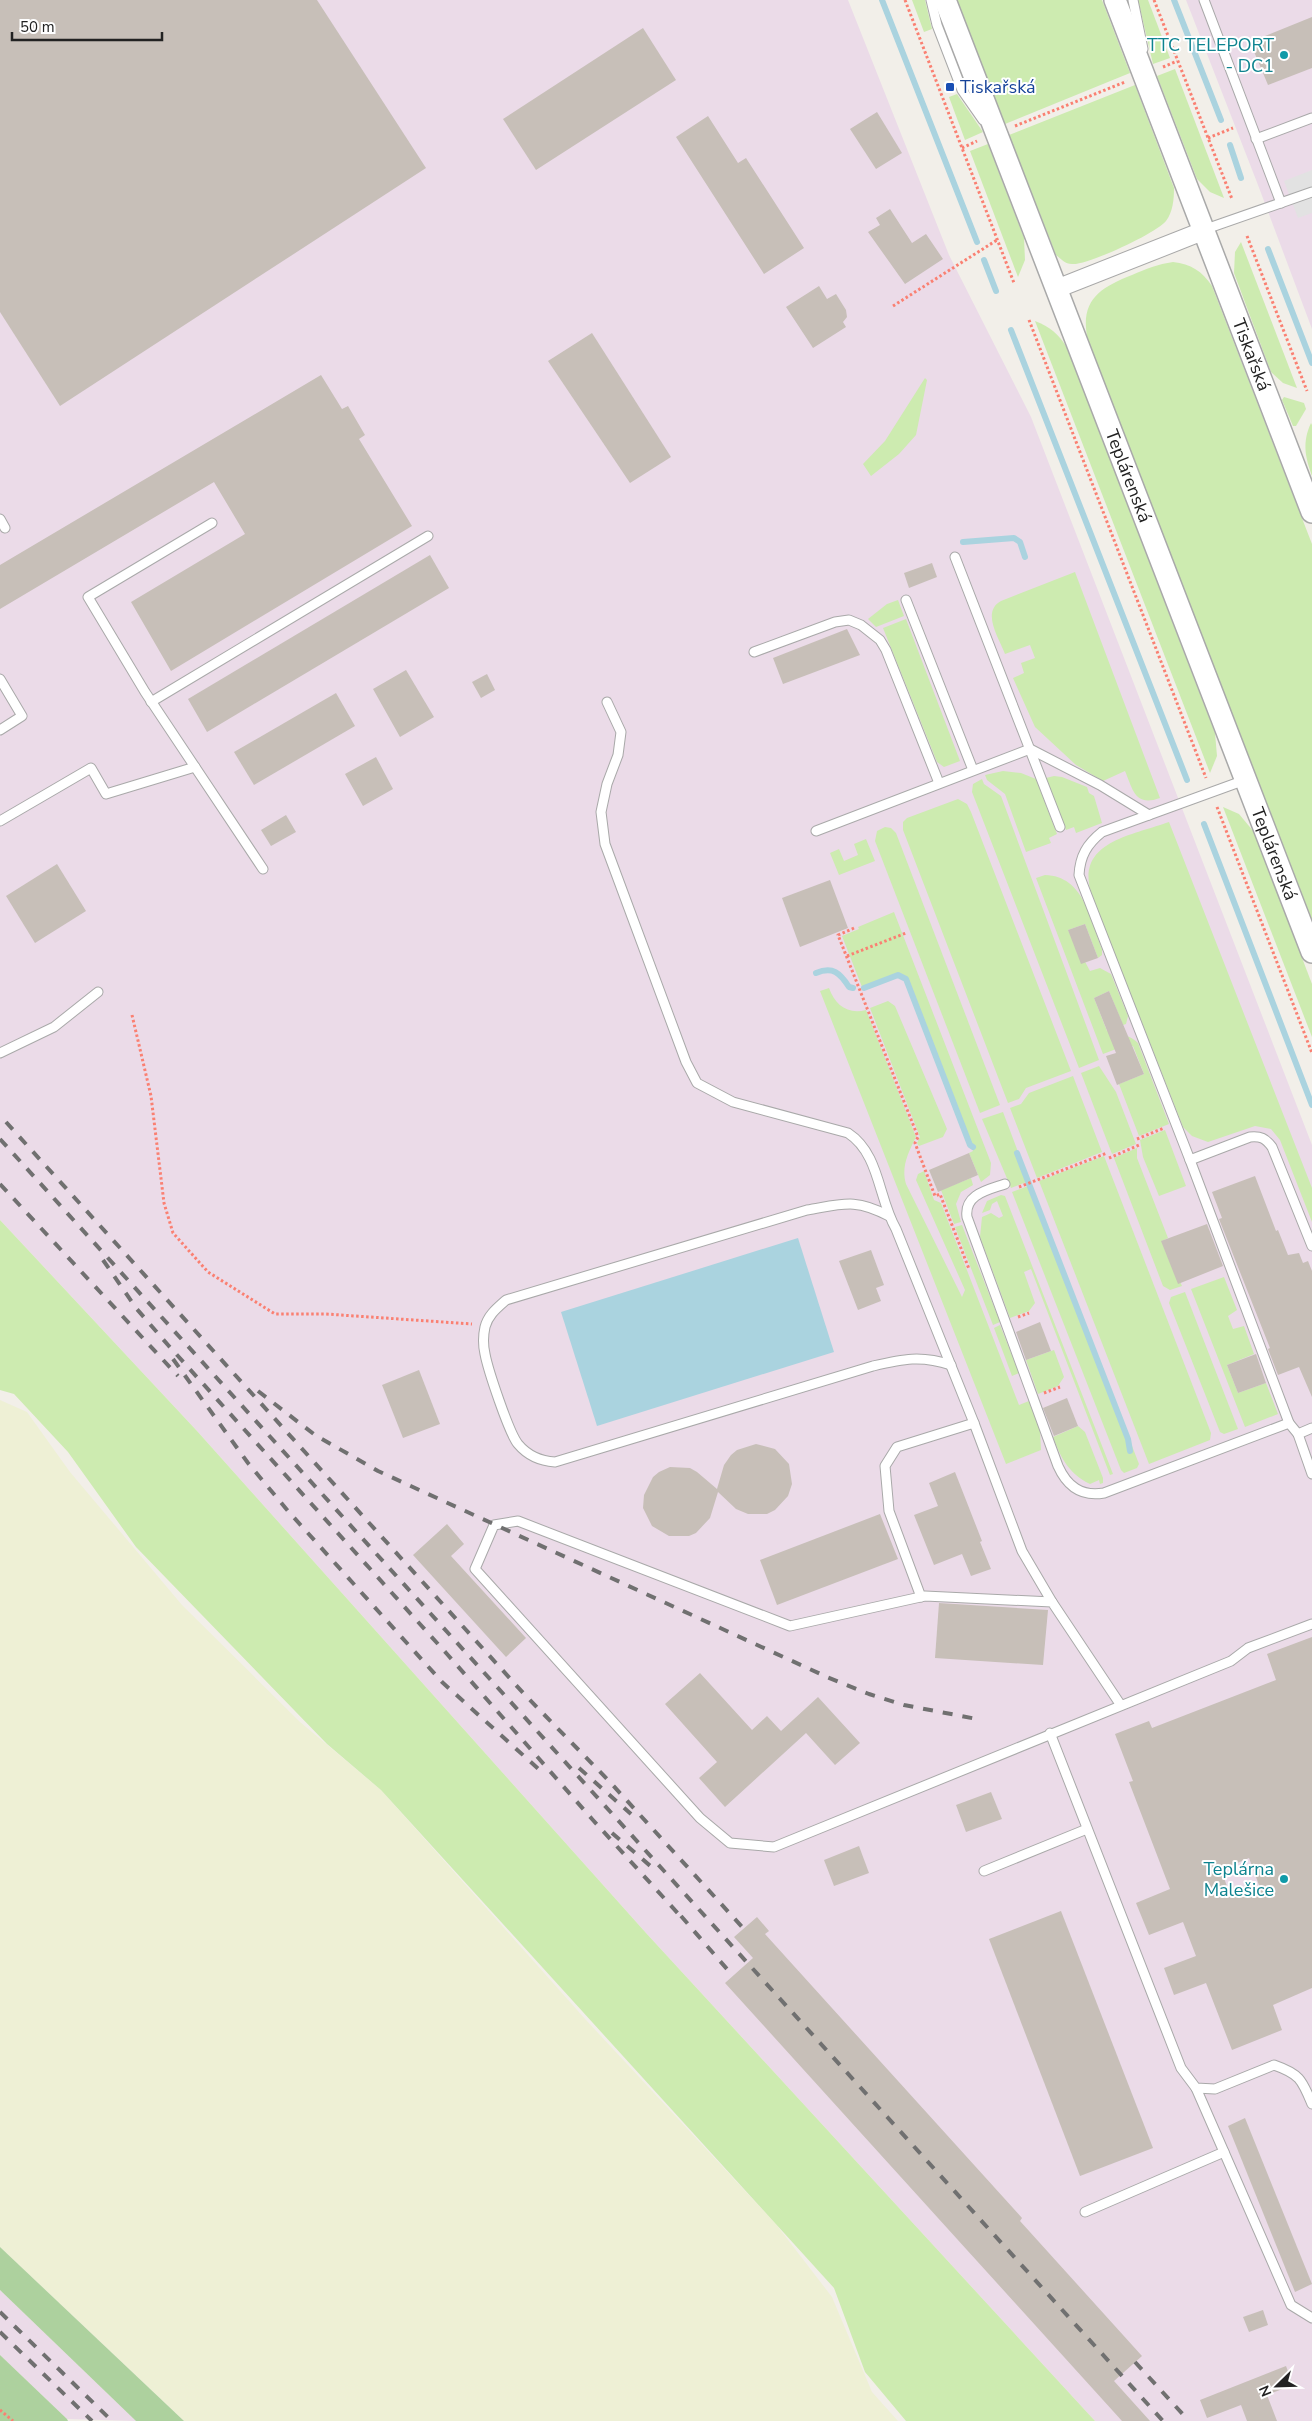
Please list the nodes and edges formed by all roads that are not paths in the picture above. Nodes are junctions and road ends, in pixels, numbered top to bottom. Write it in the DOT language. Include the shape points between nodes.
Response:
graph roads {
  1 [pos="932,0"];
  2 [pos="945,0"];
  3 [pos="1115,0"];
  4 [pos="1133,0"];
  5 [pos="1204,0"];
  6 [pos="1155,103"];
  7 [pos="1312,118"];
  8 [pos="998,138"];
  9 [pos="1256,139"];
  10 [pos="1312,192"];
  11 [pos="1280,204"];
  12 [pos="1203,230"];
  13 [pos="1056,288"];
  14 [pos="1312,512"];
  15 [pos="0,520"];
  16 [pos="212,523"];
  17 [pos="5,528"];
  18 [pos="428,536"];
  19 [pos="955,557"];
  20 [pos="906,600"];
  21 [pos="754,652"];
  22 [pos="0,679"];
  23 [pos="151,702"];
  24 [pos="607,702"];
  25 [pos="0,730"];
  26 [pos="1030,749"];
  27 [pos="195,767"];
  28 [pos="973,770"];
  29 [pos="1245,780"];
  30 [pos="939,783"];
  31 [pos="1149,815"];
  32 [pos="0,821"];
  33 [pos="1060,827"];
  34 [pos="816,831"];
  35 [pos="263,869"];
  36 [pos="1312,952"];
  37 [pos="98,992"];
  38 [pos="0,1054"];
  39 [pos="1190,1160"];
  40 [pos="1005,1184"];
  41 [pos="889,1216"];
  42 [pos="1312,1246"];
  43 [pos="951,1365"];
  44 [pos="1289,1422"];
  45 [pos="974,1423"];
  46 [pos="1312,1428"];
  47 [pos="1298,1434"];
  48 [pos="1312,1474"];
  49 [pos="921,1597"];
  50 [pos="1052,1602"];
  51 [pos="1312,1624"];
  52 [pos="1120,1704"];
  53 [pos="1050,1733"];
  54 [pos="1087,1829"];
  55 [pos="984,1871"];
  56 [pos="1196,2088"];
  57 [pos="1312,2104"];
  58 [pos="1224,2152"];
  59 [pos="1085,2212"];
  60 [pos="1312,2318"];
  1 -- 8 [label="lane" via="937,25 962,90"];
  2 -- 8 [label="street, Teplárenská"];
  3 -- 6 [label="street, Tiskařská"];
  4 -- 6 [label="lane"];
  5 -- 9 [label="lane"];
  6 -- 12 [label="street, Tiskařská"];
  7 -- 9 [label="lane"];
  8 -- 13 [label="street, Teplárenská"];
  9 -- 11 [label="lane"];
  10 -- 11 [label="lane"];
  11 -- 12 [label="lane"];
  12 -- 13 [label="street"];
  12 -- 14 [label="street, Tiskařská"];
  13 -- 29 [label="street, Teplárenská"];
  15 -- 17 [label="lane"];
  16 -- 23 [label="lane" via="88,597"];
  18 -- 23 [label="lane"];
  19 -- 26 [label="lane"];
  20 -- 28 [label="lane"];
  21 -- 30 [label="lane" via="835,622 849,620 870,631 886,650"];
  22 -- 25 [label="lane" via="22,716"];
  23 -- 27 [label="lane"];
  24 -- 41 [label="lane" via="621,732 618,755 601,812 605,844 686,1062 697,1083 732,1102 848,1134 860,1141 872,1163"];
  26 -- 28 [label="lane"];
  26 -- 31 [label="lane"];
  26 -- 33 [label="lane"];
  27 -- 32 [label="lane" via="106,794 91,768"];
  27 -- 35 [label="lane"];
  28 -- 30 [label="lane"];
  29 -- 31 [label="lane"];
  29 -- 36 [label="street, Teplárenská"];
  30 -- 34 [label="lane"];
  31 -- 39 [label="lane" via="1109,829 1095,838 1083,854 1079,875"];
  37 -- 38 [label="lane" via="54,1027"];
  39 -- 42 [label="lane" via="1250,1137 1259,1136 1267,1140"];
  39 -- 44 [label="lane"];
  40 -- 44 [label="lane" via="972,1198 968,1203 967,1217 1032,1397 1063,1477 1070,1486 1082,1493 1104,1493"];
  41 -- 43 [label="lane"];
  41 -- 43 [label="lane" via="870,1206 848,1202 807,1210 506,1300 493,1311 483,1338 485,1355 510,1431 528,1454 542,1461 554,1462 873,1366 917,1358"];
  43 -- 45 [label="lane"];
  44 -- 47 [label="lane"];
  45 -- 49 [label="lane" via="897,1447 886,1466 889,1511"];
  45 -- 50 [label="lane" via="1022,1550"];
  46 -- 47 [label="lane"];
  47 -- 48 [label="lane"];
  49 -- 50 [label="lane"];
  49 -- 53 [label="lane" via="790,1626 518,1521 494,1525 475,1569 700,1818 730,1843 774,1847"];
  50 -- 52 [label="lane"];
  51 -- 52 [label="lane" via="1248,1648 1231,1661"];
  52 -- 53 [label="lane"];
  53 -- 54 [label="lane"];
  54 -- 55 [label="lane"];
  54 -- 56 [label="lane" via="1181,2068"];
  56 -- 57 [label="lane" via="1215,2090 1274,2065 1292,2071 1303,2081"];
  56 -- 58 [label="lane"];
  58 -- 59 [label="lane"];
  58 -- 60 [label="lane" via="1291,2305"];
}
